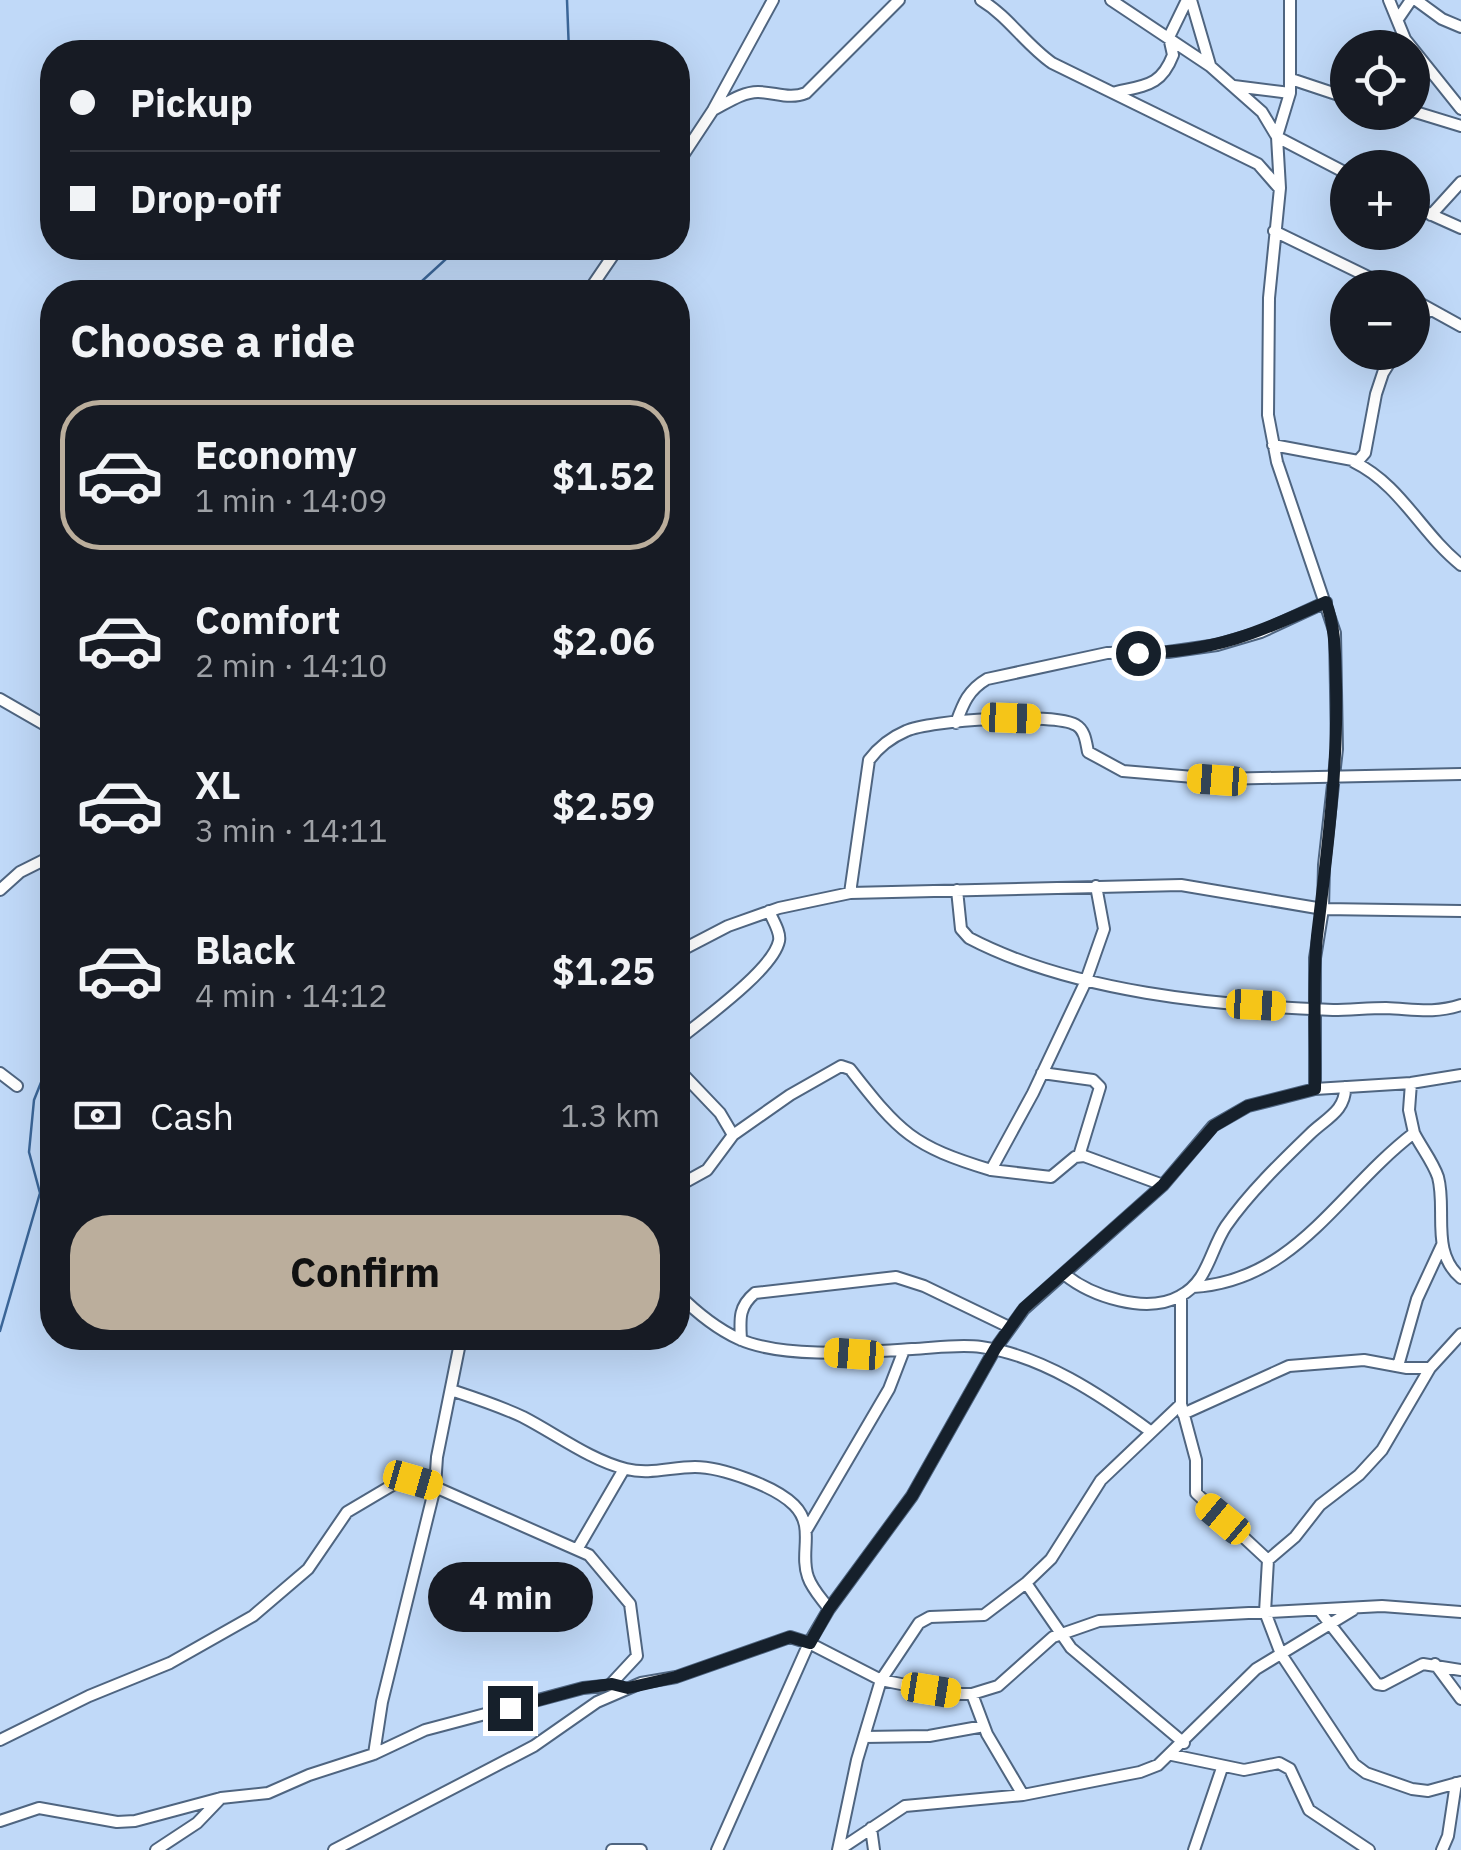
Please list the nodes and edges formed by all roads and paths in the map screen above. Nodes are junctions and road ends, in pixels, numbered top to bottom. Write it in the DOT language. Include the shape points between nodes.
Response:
graph roads {
  1 [pos="774,0"];
  2 [pos="899,0"];
  3 [pos="1110,0"];
  4 [pos="1189,0"];
  5 [pos="1290,0"];
  6 [pos="1389,0"];
  7 [pos="1414,0"];
  8 [pos="987,1"];
  9 [pos="1398,20"];
  10 [pos="1461,26"];
  11 [pos="1169,37"];
  12 [pos="1210,66"];
  13 [pos="1291,79"];
  14 [pos="1234,86"];
  15 [pos="1115,92"];
  16 [pos="1290,92"];
  17 [pos="1330,92"];
  18 [pos="1461,109"];
  19 [pos="712,110"];
  20 [pos="1430,117"];
  21 [pos="1461,126"];
  22 [pos="1277,137"];
  23 [pos="690,144"];
  24 [pos="1330,165"];
  25 [pos="1461,182"];
  26 [pos="1280,188"];
  27 [pos="1431,214"];
  28 [pos="1461,228"];
  29 [pos="1274,231"];
  30 [pos="1354,270"];
  31 [pos="1430,309"];
  32 [pos="1461,326"];
  33 [pos="1385,370"];
  34 [pos="1274,445"];
  35 [pos="1354,462"];
  36 [pos="1461,565"];
  37 [pos="1326,602"];
  38 [pos="0,699"];
  39 [pos="40,722"];
  40 [pos="956,723"];
  41 [pos="1461,774"];
  42 [pos="1336,776"];
  43 [pos="40,862"];
  44 [pos="0,870"];
  45 [pos="13,877"];
  46 [pos="1096,886"];
  47 [pos="0,890"];
  48 [pos="957,890"];
  49 [pos="850,893"];
  50 [pos="1323,909"];
  51 [pos="1461,911"];
  52 [pos="769,912"];
  53 [pos="690,946"];
  54 [pos="1085,982"];
  55 [pos="1461,1005"];
  56 [pos="1316,1008"];
  57 [pos="690,1030"];
  58 [pos="0,1073"];
  59 [pos="1042,1073"];
  60 [pos="1461,1075"];
  61 [pos="690,1082"];
  62 [pos="1411,1083"];
  63 [pos="17,1086"];
  64 [pos="1345,1087"];
  65 [pos="1315,1089"];
  66 [pos="1414,1134"];
  67 [pos="733,1135"];
  68 [pos="1079,1156"];
  69 [pos="991,1170"];
  70 [pos="690,1180"];
  71 [pos="1163,1185"];
  72 [pos="1443,1244"];
  73 [pos="1064,1274"];
  74 [pos="1461,1278"];
  75 [pos="1193,1286"];
  76 [pos="1181,1296"];
  77 [pos="690,1305"];
  78 [pos="1009,1327"];
  79 [pos="1461,1334"];
  80 [pos="741,1340"];
  81 [pos="995,1349"];
  82 [pos="459,1350"];
  83 [pos="904,1350"];
  84 [pos="1398,1366"];
  85 [pos="1430,1368"];
  86 [pos="451,1390"];
  87 [pos="1182,1409"];
  88 [pos="1150,1430"];
  89 [pos="624,1469"];
  90 [pos="436,1487"];
  91 [pos="807,1529"];
  92 [pos="578,1548"];
  93 [pos="1268,1560"];
  94 [pos="1026,1584"];
  95 [pos="1355,1608"];
  96 [pos="829,1609"];
  97 [pos="1318,1610"];
  98 [pos="1265,1612"];
  99 [pos="1461,1612"];
  100 [pos="1330,1624"];
  101 [pos="1059,1634"];
  102 [pos="810,1643"];
  103 [pos="1281,1654"];
  104 [pos="1434,1664"];
  105 [pos="1461,1670"];
  106 [pos="881,1680"];
  107 [pos="612,1684"];
  108 [pos="628,1688"];
  109 [pos="972,1694"];
  110 [pos="1461,1698"];
  111 [pos="984,1726"];
  112 [pos="864,1737"];
  113 [pos="0,1740"];
  114 [pos="1184,1743"];
  115 [pos="374,1754"];
  116 [pos="1172,1755"];
  117 [pos="1222,1768"];
  118 [pos="1458,1782"];
  119 [pos="1023,1795"];
  120 [pos="221,1798"];
  121 [pos="0,1821"];
  122 [pos="871,1828"];
  123 [pos="156,1850"];
  124 [pos="334,1850"];
  125 [pos="612,1850"];
  126 [pos="641,1850"];
  127 [pos="717,1850"];
  128 [pos="838,1850"];
  129 [pos="874,1850"];
  130 [pos="1194,1850"];
  131 [pos="1369,1850"];
  132 [pos="1442,1850"];
  1 -- 19 [label="street"];
  2 -- 19 [label="street" via="806,93 743,94"];
  3 -- 11 [label="street"];
  4 -- 11 [label="street"];
  4 -- 12 [label="street"];
  5 -- 13 [label="street"];
  6 -- 9 [label="street"];
  7 -- 9 [label="street"];
  7 -- 10 [label="street"];
  8 -- 15 [label="street" via="1034,50"];
  9 -- 18 [label="street"];
  11 -- 12 [label="street"];
  11 -- 15 [label="street" via="1174,55 1161,78"];
  12 -- 14 [label="street"];
  13 -- 16 [label="street"];
  13 -- 17 [label="street"];
  14 -- 16 [label="street"];
  14 -- 22 [label="street"];
  15 -- 26 [label="street" via="1258,164"];
  16 -- 22 [label="street"];
  19 -- 23 [label="street"];
  20 -- 21 [label="street"];
  22 -- 24 [label="street"];
  22 -- 26 [label="street"];
  25 -- 27 [label="street"];
  26 -- 29 [label="street"];
  27 -- 28 [label="street"];
  29 -- 30 [label="street"];
  29 -- 34 [label="street" via="1266,353"];
  31 -- 32 [label="street"];
  33 -- 35 [label="street" via="1365,453"];
  34 -- 35 [label="street"];
  34 -- 37 [label="street"];
  35 -- 36 [label="street" via="1388,483"];
  37 -- 40 [label="street" via="1218,645 1108,653 988,679 966,697"];
  37 -- 42 [label="street" via="1335,633"];
  38 -- 39 [label="street"];
  40 -- 42 [label="street" via="1070,722 1080,726 1088,752 1123,771 1217,780"];
  40 -- 49 [label="street" via="907,730 869,760"];
  41 -- 42 [label="street"];
  42 -- 50 [label="street"];
  43 -- 45 [label="street"];
  44 -- 45 [label="street"];
  45 -- 47 [label="street"];
  46 -- 48 [label="street"];
  46 -- 50 [label="street" via="1207,887"];
  46 -- 54 [label="street" via="1104,929"];
  48 -- 49 [label="street"];
  48 -- 54 [label="street" via="961,928 969,938"];
  49 -- 52 [label="street"];
  50 -- 51 [label="street"];
  50 -- 56 [label="street"];
  52 -- 53 [label="street"];
  52 -- 57 [label="street" via="779,934 774,951 747,984"];
  54 -- 56 [label="street" via="1226,1003"];
  54 -- 59 [label="street"];
  55 -- 56 [label="street" via="1421,1013"];
  56 -- 65 [label="street"];
  58 -- 63 [label="street"];
  59 -- 68 [label="street" via="1100,1087"];
  59 -- 69 [label="street"];
  60 -- 62 [label="street"];
  61 -- 67 [label="street"];
  62 -- 64 [label="street"];
  62 -- 66 [label="street"];
  64 -- 65 [label="street"];
  64 -- 75 [label="street" via="1338,1110 1226,1226"];
  65 -- 71 [label="street" via="1248,1106 1214,1126"];
  66 -- 72 [label="street" via="1438,1178"];
  66 -- 75 [label="street" via="1276,1262 1231,1282"];
  67 -- 69 [label="street" via="841,1066 906,1135"];
  67 -- 70 [label="street" via="708,1170"];
  68 -- 69 [label="street" via="1051,1176"];
  68 -- 71 [label="street"];
  71 -- 73 [label="street"];
  72 -- 74 [label="street" via="1450,1269"];
  72 -- 84 [label="street" via="1416,1299"];
  73 -- 76 [label="street" via="1095,1294 1137,1302"];
  73 -- 78 [label="street"];
  75 -- 76 [label="street"];
  76 -- 87 [label="street"];
  77 -- 80 [label="street"];
  78 -- 80 [label="street" via="896,1277 755,1293 740,1313"];
  78 -- 81 [label="street"];
  79 -- 85 [label="street"];
  80 -- 83 [label="street" via="854,1354"];
  81 -- 83 [label="street"];
  81 -- 88 [label="street" via="1063,1376"];
  81 -- 96 [label="street" via="912,1496"];
  82 -- 86 [label="street"];
  83 -- 91 [label="street" via="889,1389"];
  84 -- 85 [label="street"];
  84 -- 87 [label="street" via="1364,1360 1289,1366"];
  85 -- 93 [label="street" via="1382,1450"];
  86 -- 89 [label="street" via="519,1415"];
  86 -- 90 [label="street"];
  87 -- 88 [label="street"];
  87 -- 93 [label="street" via="1198,1498"];
  88 -- 94 [label="street" via="1101,1480 1051,1559"];
  89 -- 91 [label="street" via="694,1467 733,1475 790,1500"];
  89 -- 92 [label="street"];
  90 -- 92 [label="street"];
  90 -- 113 [label="street" via="413,1480 390,1485 347,1512 308,1569 253,1616 170,1663"];
  90 -- 115 [label="street"];
  91 -- 96 [label="street" via="806,1572"];
  92 -- 107 [label="street" via="634,1614 637,1656"];
  93 -- 98 [label="street"];
  94 -- 101 [label="street"];
  94 -- 106 [label="street" via="984,1615 925,1618"];
  95 -- 97 [label="street"];
  95 -- 99 [label="street"];
  95 -- 100 [label="street"];
  96 -- 102 [label="street"];
  97 -- 98 [label="street"];
  97 -- 100 [label="street"];
  98 -- 101 [label="street" via="1099,1621"];
  98 -- 103 [label="street"];
  100 -- 103 [label="street"];
  100 -- 104 [label="street" via="1377,1684"];
  101 -- 109 [label="street" via="998,1686"];
  101 -- 114 [label="street"];
  102 -- 106 [label="street"];
  102 -- 108 [label="street" via="790,1637"];
  102 -- 127 [label="street"];
  103 -- 114 [label="street" via="1242,1681"];
  103 -- 118 [label="street" via="1366,1773 1412,1790"];
  104 -- 105 [label="street"];
  104 -- 110 [label="street"];
  106 -- 109 [label="street"];
  106 -- 112 [label="street"];
  107 -- 108 [label="street"];
  107 -- 115 [label="street" via="438,1726"];
  108 -- 124 [label="street" via="534,1746"];
  109 -- 111 [label="street"];
  111 -- 112 [label="street"];
  111 -- 119 [label="street"];
  112 -- 128 [label="street"];
  114 -- 116 [label="street"];
  115 -- 120 [label="street" via="268,1793"];
  116 -- 117 [label="street"];
  116 -- 119 [label="street" via="1140,1772"];
  117 -- 130 [label="street"];
  117 -- 131 [label="street" via="1280,1763 1290,1769 1309,1810"];
  118 -- 132 [label="street"];
  119 -- 122 [label="street" via="906,1806"];
  120 -- 121 [label="street" via="135,1821 39,1808"];
  120 -- 123 [label="street"];
  122 -- 128 [label="street"];
  122 -- 129 [label="street"];
  125 -- 126 [label="street"];
}
